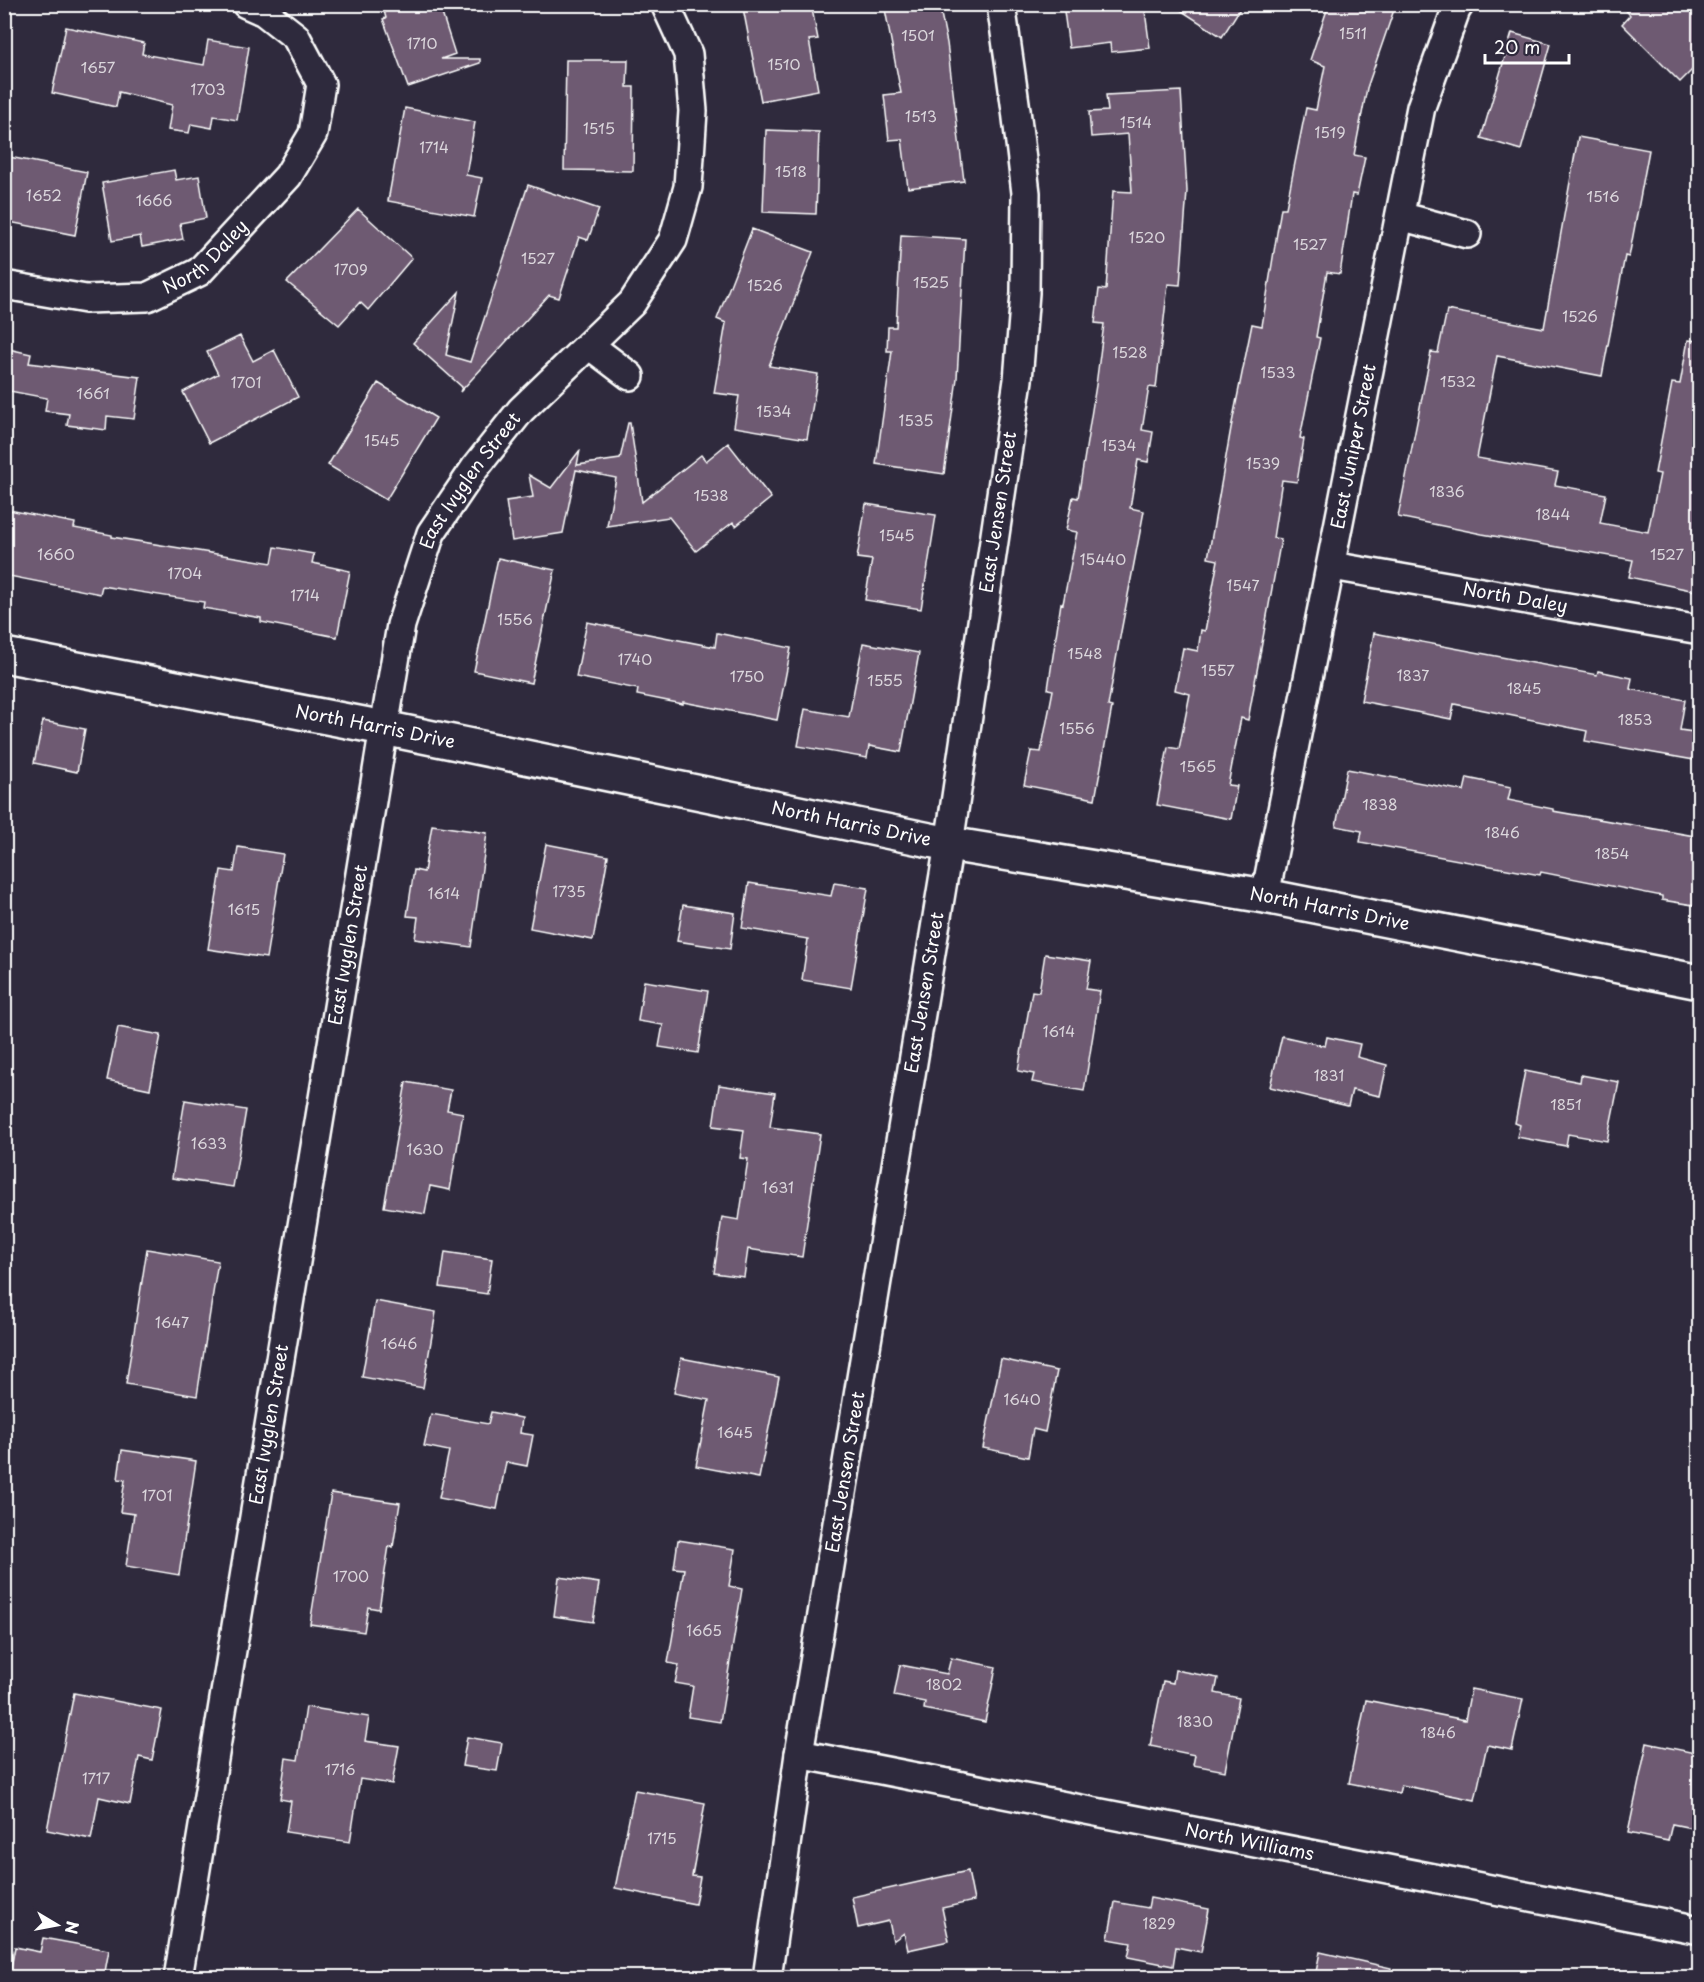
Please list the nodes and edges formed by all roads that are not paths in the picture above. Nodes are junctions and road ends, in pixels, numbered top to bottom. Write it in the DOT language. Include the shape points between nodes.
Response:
graph roads {
  1 [pos="246,4"];
  2 [pos="665,4"];
  3 [pos="1001,4"];
  4 [pos="1460,4"];
  5 [pos="1400,216"];
  6 [pos="1467,234"];
  7 [pos="4,285"];
  8 [pos="589,345"];
  9 [pos="630,376"];
  10 [pos="1332,566"];
  11 [pos="1700,630"];
  12 [pos="4,655"];
  13 [pos="384,728"];
  14 [pos="949,844"];
  15 [pos="1265,896"];
  16 [pos="1700,982"];
  17 [pos="799,1754"];
  18 [pos="1700,1930"];
  19 [pos="177,1977"];
  20 [pos="767,1977"];
  1 -- 7 [label="street, North Daley" via="264,12 296,37 321,84 313,134 288,176 199,272 147,297 86,299"];
  2 -- 8 [label="street, East Ivyglen Street" via="688,54 693,111 688,187 673,240 632,303"];
  3 -- 14 [label="street, East Jensen Street" via="1026,193 1025,294 1018,380"];
  4 -- 5 [label="street, East Juniper Street" via="1421,107"];
  5 -- 6 [label="street"];
  5 -- 10 [label="street, East Juniper Street"];
  8 -- 9 [label="street"];
  8 -- 13 [label="street, East Ivyglen Street" via="521,410 431,533 401,625"];
  10 -- 11 [label="street, North Daley"];
  10 -- 15 [label="street, East Juniper Street"];
  12 -- 13 [label="street, North Harris Drive"];
  13 -- 14 [label="street, North Harris Drive"];
  13 -- 19 [label="street, East Ivyglen Street"];
  14 -- 15 [label="street, North Harris Drive"];
  14 -- 17 [label="street, East Jensen Street"];
  15 -- 16 [label="street, North Harris Drive"];
  17 -- 18 [label="street, North Williams"];
  17 -- 20 [label="street, East Jensen Street"];
}
